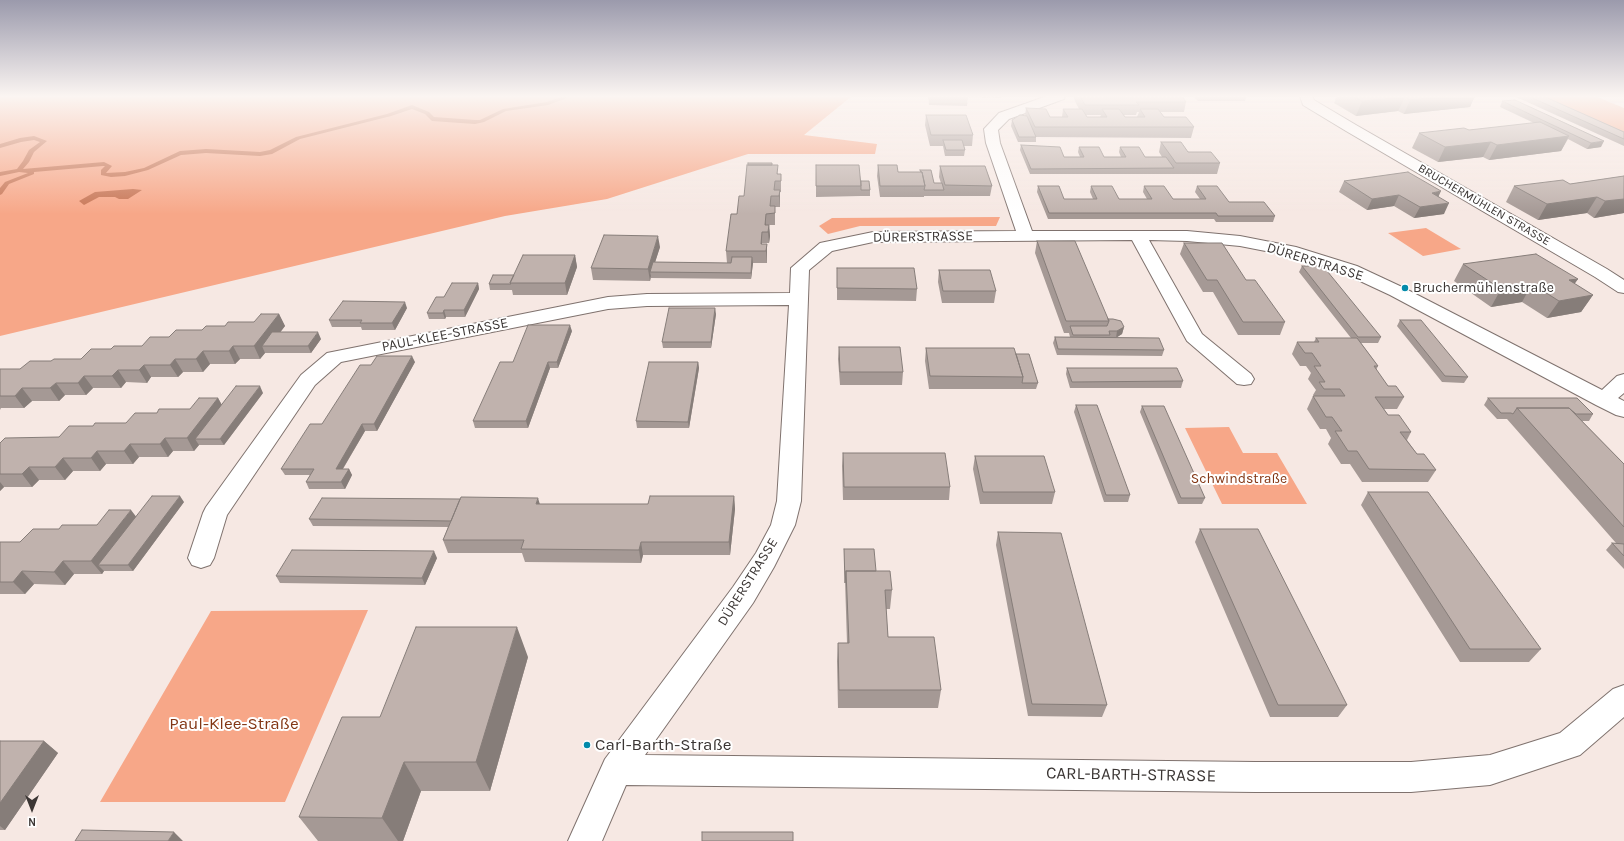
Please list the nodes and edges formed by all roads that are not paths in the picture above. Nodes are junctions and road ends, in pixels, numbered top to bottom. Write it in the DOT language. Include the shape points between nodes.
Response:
graph roads {
  1 [pos="992,135"];
  2 [pos="1363,135"];
  3 [pos="1138,235"];
  4 [pos="1026,236"];
  5 [pos="1624,288"];
  6 [pos="799,299"];
  7 [pos="1244,379"];
  8 [pos="1624,381"];
  9 [pos="1604,400"];
  10 [pos="1624,410"];
  11 [pos="201,558"];
  12 [pos="1624,698"];
  13 [pos="616,770"];
  14 [pos="584,841"];
  1 -- 4 [label="street"];
  2 -- 5 [label="street, BRUCHERMÜHLEN STRASSE"];
  3 -- 4 [label="street, DÜRERSTRASSE"];
  3 -- 7 [label="street" via="1194,337"];
  3 -- 9 [label="street, DÜRERSTRASSE" via="1240,241 1290,251 1351,270 1410,298"];
  4 -- 6 [label="street, DÜRERSTRASSE" via="873,237 826,247 800,268"];
  6 -- 11 [label="street, PAUL-KLEE-STRASSE" via="648,300 608,303 334,357 308,380 216,513"];
  6 -- 13 [label="street, DÜRERSTRASSE" via="789,501 783,525 743,595"];
  8 -- 9 [label="street"];
  9 -- 10 [label="street, DÜRERSTRASSE"];
  12 -- 13 [label="street, CARL-BARTH-STRASSE" via="1570,745 1490,770 1412,777"];
  13 -- 14 [label="street, DÜRERSTRASSE"];
}
